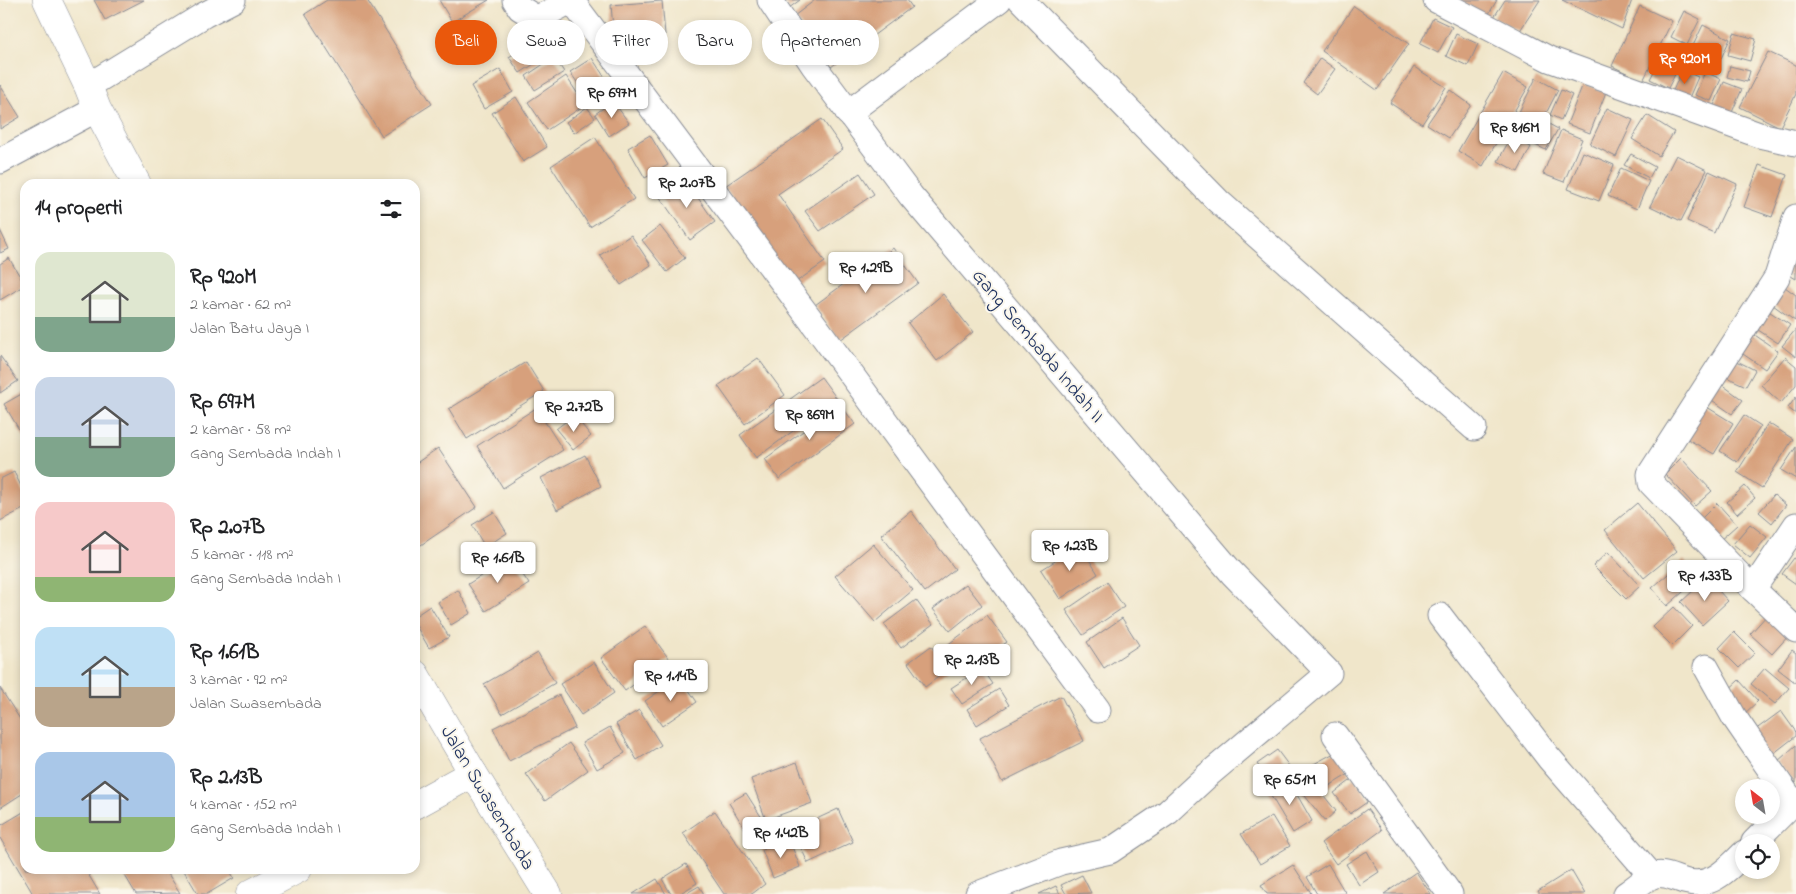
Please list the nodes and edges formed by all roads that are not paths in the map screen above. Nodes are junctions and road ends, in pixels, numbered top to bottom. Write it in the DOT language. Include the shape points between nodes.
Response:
graph roads {
  1 [pos="47,0"];
  2 [pos="233,0"];
  3 [pos="515,0"];
  4 [pos="572,0"];
  5 [pos="770,0"];
  6 [pos="999,0"];
  7 [pos="1021,0"];
  8 [pos="1436,0"];
  9 [pos="93,98"];
  10 [pos="848,113"];
  11 [pos="1796,143"];
  12 [pos="0,161"];
  13 [pos="134,179"];
  14 [pos="1796,217"];
  15 [pos="1474,428"];
  16 [pos="1796,525"];
  17 [pos="1753,589"];
  18 [pos="1440,616"];
  19 [pos="1796,630"];
  20 [pos="1706,667"];
  21 [pos="420,683"];
  22 [pos="1098,710"];
  23 [pos="1335,735"];
  24 [pos="473,773"];
  25 [pos="1794,801"];
  26 [pos="420,802"];
  27 [pos="1762,834"];
  28 [pos="1735,861"];
  29 [pos="288,874"];
  30 [pos="1652,876"];
  31 [pos="250,894"];
  32 [pos="548,894"];
  33 [pos="978,894"];
  34 [pos="1450,894"];
  35 [pos="1626,894"];
  1 -- 9 [label="street"];
  2 -- 9 [label="street" via="204,15"];
  3 -- 4 [label="street" via="520,8 536,18"];
  4 -- 22 [label="street"];
  5 -- 10 [label="street, Gang Sembada Indah II"];
  6 -- 10 [label="street"];
  7 -- 15 [label="street" via="1218,201"];
  8 -- 11 [label="street" via="1549,59 1760,136"];
  9 -- 12 [label="street"];
  9 -- 13 [label="street"];
  10 -- 33 [label="street, Gang Sembada Indah II" via="912,196 1219,558 1329,673 1168,812 1110,851 1061,862"];
  14 -- 17 [label="street" via="1777,277 1650,474 1652,483"];
  16 -- 17 [label="street"];
  17 -- 19 [label="street"];
  18 -- 30 [label="street" via="1549,758"];
  20 -- 25 [label="street" via="1734,717"];
  21 -- 24 [label="street, Jalan Swasembada"];
  23 -- 34 [label="street"];
  24 -- 26 [label="street"];
  24 -- 32 [label="street, Jalan Swasembada"];
  25 -- 27 [label="street"];
  28 -- 30 [label="street" via="1715,879 1700,884 1687,883 1665,874"];
  29 -- 31 [label="street"];
  30 -- 35 [label="street"];
}
